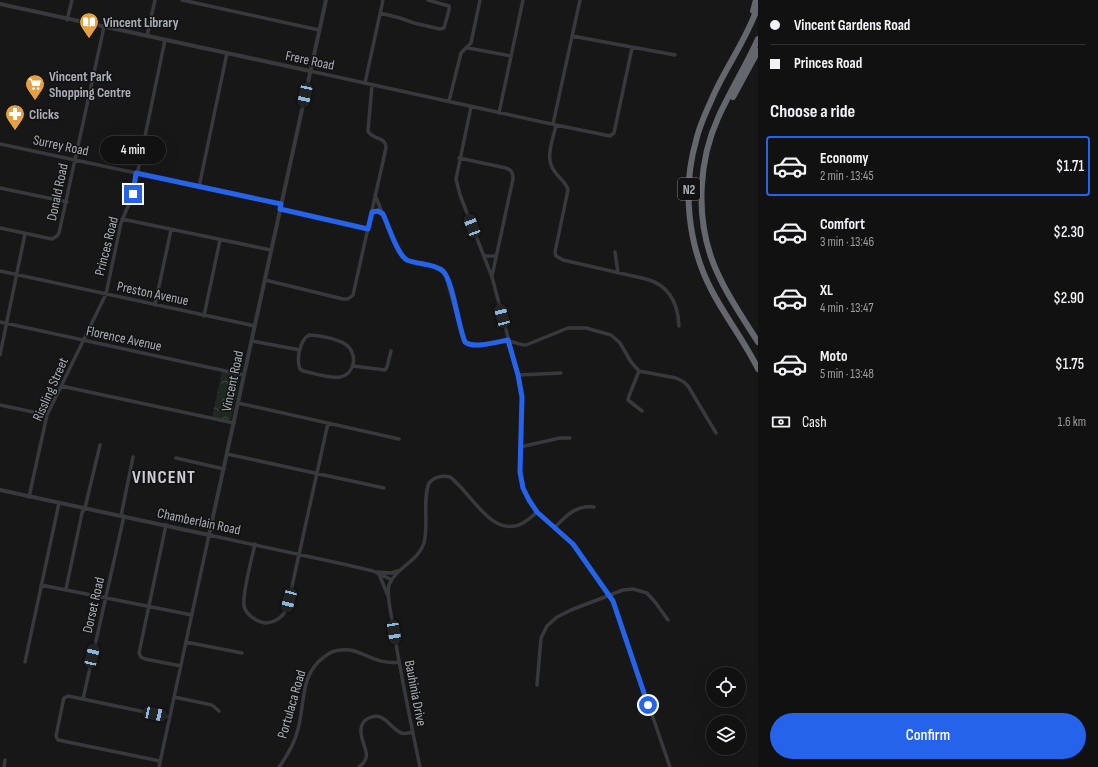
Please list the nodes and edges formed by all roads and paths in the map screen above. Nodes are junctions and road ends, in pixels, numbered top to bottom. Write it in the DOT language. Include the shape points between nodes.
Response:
graph roads {
  1 [pos="72,0"];
  2 [pos="155,0"];
  3 [pos="182,0"];
  4 [pos="326,0"];
  5 [pos="383,0"];
  6 [pos="428,0"];
  7 [pos="480,0"];
  8 [pos="523,0"];
  9 [pos="580,0"];
  10 [pos="756,0"];
  11 [pos="0,4"];
  12 [pos="758,6"];
  13 [pos="380,13"];
  14 [pos="67,20"];
  15 [pos="104,27"];
  16 [pos="319,30"];
  17 [pos="147,36"];
  18 [pos="572,36"];
  19 [pos="758,39"];
  20 [pos="165,40"];
  21 [pos="742,40"];
  22 [pos="468,48"];
  23 [pos="632,48"];
  24 [pos="758,51"];
  25 [pos="226,53"];
  26 [pos="675,55"];
  27 [pos="511,56"];
  28 [pos="310,71"];
  29 [pos="365,84"];
  30 [pos="372,85"];
  31 [pos="449,101"];
  32 [pos="471,107"];
  33 [pos="499,113"];
  34 [pos="554,125"];
  35 [pos="0,144"];
  36 [pos="707,149"];
  37 [pos="459,158"];
  38 [pos="76,160"];
  39 [pos="136,173"];
  40 [pos="199,186"];
  41 [pos="0,188"];
  42 [pos="376,195"];
  43 [pos="67,202"];
  44 [pos="281,207"];
  45 [pos="372,212"];
  46 [pos="383,214"];
  47 [pos="122,219"];
  48 [pos="0,228"];
  49 [pos="368,229"];
  50 [pos="171,230"];
  51 [pos="25,234"];
  52 [pos="220,240"];
  53 [pos="271,250"];
  54 [pos="615,252"];
  55 [pos="484,256"];
  56 [pos="496,256"];
  57 [pos="0,271"];
  58 [pos="618,273"];
  59 [pos="17,275"];
  60 [pos="492,277"];
  61 [pos="265,280"];
  62 [pos="106,294"];
  63 [pos="155,305"];
  64 [pos="204,316"];
  65 [pos="0,322"];
  66 [pos="7,324"];
  67 [pos="255,326"];
  68 [pos="679,326"];
  69 [pos="84,340"];
  70 [pos="508,340"];
  71 [pos="252,341"];
  72 [pos="758,342"];
  73 [pos="300,350"];
  74 [pos="391,351"];
  75 [pos="0,355"];
  76 [pos="353,366"];
  77 [pos="758,369"];
  78 [pos="638,371"];
  79 [pos="561,374"];
  80 [pos="244,375"];
  81 [pos="518,375"];
  82 [pos="61,386"];
  83 [pos="238,403"];
  84 [pos="0,405"];
  85 [pos="642,410"];
  86 [pos="47,415"];
  87 [pos="234,423"];
  88 [pos="328,423"];
  89 [pos="716,433"];
  90 [pos="570,438"];
  91 [pos="399,439"];
  92 [pos="100,445"];
  93 [pos="520,447"];
  94 [pos="227,454"];
  95 [pos="133,457"];
  96 [pos="176,458"];
  97 [pos="224,469"];
  98 [pos="317,473"];
  99 [pos="384,488"];
  100 [pos="0,490"];
  101 [pos="29,496"];
  102 [pos="59,503"];
  103 [pos="594,507"];
  104 [pos="85,508"];
  105 [pos="537,512"];
  106 [pos="123,516"];
  107 [pos="166,525"];
  108 [pos="555,527"];
  109 [pos="209,535"];
  110 [pos="255,544"];
  111 [pos="299,554"];
  112 [pos="399,571"];
  113 [pos="377,573"];
  114 [pos="392,580"];
  115 [pos="41,584"];
  116 [pos="66,589"];
  117 [pos="610,596"];
  118 [pos="106,598"];
  119 [pos="389,598"];
  120 [pos="148,607"];
  121 [pos="192,615"];
  122 [pos="668,620"];
  123 [pos="186,642"];
  124 [pos="242,653"];
  125 [pos="25,662"];
  126 [pos="399,662"];
  127 [pos="181,666"];
  128 [pos="537,685"];
  129 [pos="174,697"];
  130 [pos="82,699"];
  131 [pos="219,711"];
  132 [pos="169,718"];
  133 [pos="413,732"];
  134 [pos="4,760"];
  135 [pos="160,761"];
  136 [pos="4,767"];
  137 [pos="159,767"];
  138 [pos="279,767"];
  139 [pos="359,767"];
  140 [pos="420,767"];
  141 [pos="670,767"];
  1 -- 14 [label="street"];
  2 -- 17 [label="street"];
  3 -- 16 [label="street"];
  4 -- 16 [label="street, Vincent Road"];
  5 -- 13 [label="street"];
  6 -- 13 [label="street" via="449,6 444,28"];
  7 -- 22 [label="street"];
  8 -- 27 [label="street"];
  9 -- 18 [label="street"];
  10 -- 21 [label="highway"];
  11 -- 14 [label="street, Frere Road"];
  12 -- 21 [label="highway, N2"];
  13 -- 29 [label="street"];
  14 -- 15 [label="street, Frere Road"];
  15 -- 17 [label="street, Frere Road"];
  15 -- 38 [label="street, Donald Road"];
  16 -- 28 [label="street, Vincent Road"];
  17 -- 20 [label="street, Frere Road"];
  18 -- 23 [label="street"];
  18 -- 34 [label="street"];
  19 -- 36 [label="highway, N2" via="718,118"];
  20 -- 25 [label="street, Frere Road"];
  20 -- 39 [label="street, Princes Road"];
  21 -- 77 [label="highway, N2" via="701,123 691,165 689,200 695,248 705,277"];
  22 -- 27 [label="street"];
  22 -- 31 [label="street" via="461,53"];
  23 -- 26 [label="street"];
  23 -- 34 [label="street, Frere Road" via="614,133 610,136"];
  24 -- 36 [label="highway"];
  25 -- 28 [label="street, Frere Road"];
  25 -- 40 [label="street"];
  27 -- 33 [label="street"];
  28 -- 29 [label="street, Frere Road"];
  28 -- 44 [label="street, Vincent Road"];
  29 -- 30 [label="street, Frere Road"];
  30 -- 31 [label="street, Frere Road"];
  30 -- 42 [label="street" via="368,131 371,135 384,140 386,145"];
  31 -- 32 [label="street, Frere Road"];
  32 -- 33 [label="street, Frere Road"];
  32 -- 37 [label="street"];
  33 -- 34 [label="street, Frere Road"];
  34 -- 58 [label="street" via="550,162 568,190 555,254 563,260"];
  35 -- 38 [label="street, Surrey Road"];
  36 -- 72 [label="highway, N2" via="702,210 711,257 726,289"];
  37 -- 55 [label="street" via="457,184"];
  37 -- 56 [label="street" via="506,168 512,173 513,179"];
  38 -- 39 [label="street, Surrey Road"];
  38 -- 43 [label="street, Donald Road"];
  39 -- 40 [label="street, Surrey Road"];
  39 -- 47 [label="street, Princes Road" via="130,203"];
  40 -- 44 [label="street, Surrey Road"];
  41 -- 43 [label="street"];
  42 -- 45 [label="street"];
  42 -- 46 [label="street"];
  43 -- 51 [label="street, Donald Road" via="57,236 52,239"];
  44 -- 49 [label="street, Surrey Road"];
  44 -- 53 [label="street, Vincent Road"];
  45 -- 46 [label="street" via="378,211"];
  45 -- 49 [label="street"];
  46 -- 70 [label="street" via="403,257 443,271 465,342 476,346"];
  47 -- 50 [label="street"];
  47 -- 62 [label="street, Princes Road"];
  48 -- 51 [label="street"];
  49 -- 61 [label="street" via="351,298 343,299"];
  50 -- 52 [label="street"];
  50 -- 63 [label="street"];
  51 -- 59 [label="street"];
  52 -- 53 [label="street"];
  52 -- 64 [label="street"];
  53 -- 61 [label="street, Vincent Road"];
  54 -- 58 [label="street"];
  55 -- 56 [label="street"];
  55 -- 60 [label="street"];
  56 -- 60 [label="street"];
  57 -- 59 [label="street, Preston Avenue"];
  58 -- 68 [label="street" via="651,280 668,291 676,305"];
  59 -- 62 [label="street, Preston Avenue"];
  59 -- 66 [label="street"];
  60 -- 70 [label="street"];
  61 -- 67 [label="street, Vincent Road"];
  62 -- 63 [label="street, Preston Avenue"];
  62 -- 69 [label="street, Rissling Street"];
  63 -- 64 [label="street, Preston Avenue"];
  64 -- 67 [label="street, Preston Avenue"];
  65 -- 66 [label="street, Florence Avenue"];
  66 -- 69 [label="street, Florence Avenue"];
  66 -- 75 [label="street"];
  67 -- 71 [label="street, Vincent Road"];
  69 -- 80 [label="street, Florence Avenue"];
  69 -- 82 [label="street, Rissling Street"];
  70 -- 78 [label="street" via="526,345 568,328 599,331 616,338"];
  70 -- 81 [label="street"];
  71 -- 73 [label="street"];
  71 -- 80 [label="street, Vincent Road"];
  73 -- 76 [label="street" via="298,366 303,371 335,378 346,375"];
  73 -- 76 [label="street" via="303,341 309,335 340,341 351,350"];
  74 -- 76 [label="street" via="385,370"];
  78 -- 85 [label="street" via="628,400"];
  78 -- 89 [label="street" via="672,377 684,382"];
  79 -- 81 [label="street"];
  80 -- 83 [label="street, Vincent Road"];
  81 -- 93 [label="street" via="523,405"];
  82 -- 86 [label="street, Rissling Street"];
  82 -- 87 [label="street"];
  83 -- 87 [label="street, Vincent Road"];
  83 -- 88 [label="street"];
  84 -- 86 [label="street"];
  86 -- 101 [label="street, Rissling Street"];
  87 -- 94 [label="street, Vincent Road"];
  88 -- 91 [label="street"];
  88 -- 98 [label="street"];
  90 -- 93 [label="street"];
  92 -- 104 [label="street"];
  93 -- 105 [label="street" via="521,482"];
  94 -- 97 [label="street, Vincent Road"];
  94 -- 98 [label="street"];
  95 -- 106 [label="street, Dorset Road"];
  96 -- 97 [label="street"];
  97 -- 109 [label="street, Vincent Road"];
  98 -- 99 [label="street"];
  98 -- 111 [label="street"];
  100 -- 101 [label="street, Chamberlain Road"];
  101 -- 102 [label="street, Chamberlain Road"];
  102 -- 104 [label="street, Chamberlain Road"];
  102 -- 115 [label="street"];
  103 -- 108 [label="street" via="576,509"];
  104 -- 106 [label="street, Chamberlain Road"];
  104 -- 116 [label="street"];
  105 -- 108 [label="street"];
  105 -- 112 [label="street, Bauhinia Drive" via="523,523 502,525 488,516 453,480 445,476 437,477 431,480 428,486 423,545 416,556"];
  106 -- 107 [label="street, Chamberlain Road"];
  106 -- 118 [label="street, Dorset Road"];
  107 -- 109 [label="street, Chamberlain Road"];
  107 -- 120 [label="street"];
  108 -- 117 [label="street" via="573,544"];
  109 -- 110 [label="street, Chamberlain Road"];
  109 -- 121 [label="street, Vincent Road"];
  110 -- 111 [label="street, Chamberlain Road"];
  110 -- 111 [label="street" via="244,605 248,614 260,622 273,622 284,614"];
  111 -- 113 [label="street, Chamberlain Road"];
  112 -- 113 [label="street"];
  112 -- 114 [label="street, Bauhinia Drive"];
  113 -- 114 [label="street, Chamberlain Road"];
  113 -- 119 [label="street"];
  114 -- 119 [label="street, Bauhinia Drive" via="388,590"];
  115 -- 116 [label="street"];
  115 -- 125 [label="street"];
  116 -- 118 [label="street"];
  117 -- 122 [label="street" via="629,589 647,593"];
  117 -- 128 [label="street" via="564,613 546,626 539,648"];
  117 -- 141 [label="street"];
  118 -- 120 [label="street"];
  118 -- 130 [label="street, Dorset Road"];
  119 -- 126 [label="street, Bauhinia Drive"];
  120 -- 121 [label="street"];
  120 -- 127 [label="street" via="139,649 140,656"];
  121 -- 123 [label="street, Vincent Road"];
  123 -- 124 [label="street"];
  123 -- 127 [label="street, Vincent Road"];
  126 -- 133 [label="street, Bauhinia Drive"];
  126 -- 138 [label="street, Portulaca Road" via="383,662 345,649 332,652 317,662 308,675 298,730 286,758"];
  127 -- 129 [label="street, Vincent Road"];
  129 -- 131 [label="street" via="212,705"];
  129 -- 132 [label="street, Vincent Road"];
  130 -- 132 [label="street"];
  130 -- 135 [label="street" via="68,696 64,698 56,733 58,740"];
  132 -- 135 [label="street, Vincent Road"];
  133 -- 139 [label="street" via="399,732 380,717 368,719 362,724 361,732 367,756"];
  133 -- 140 [label="street, Bauhinia Drive"];
  134 -- 136 [label="street"];
  135 -- 137 [label="street, Vincent Road"];
}
